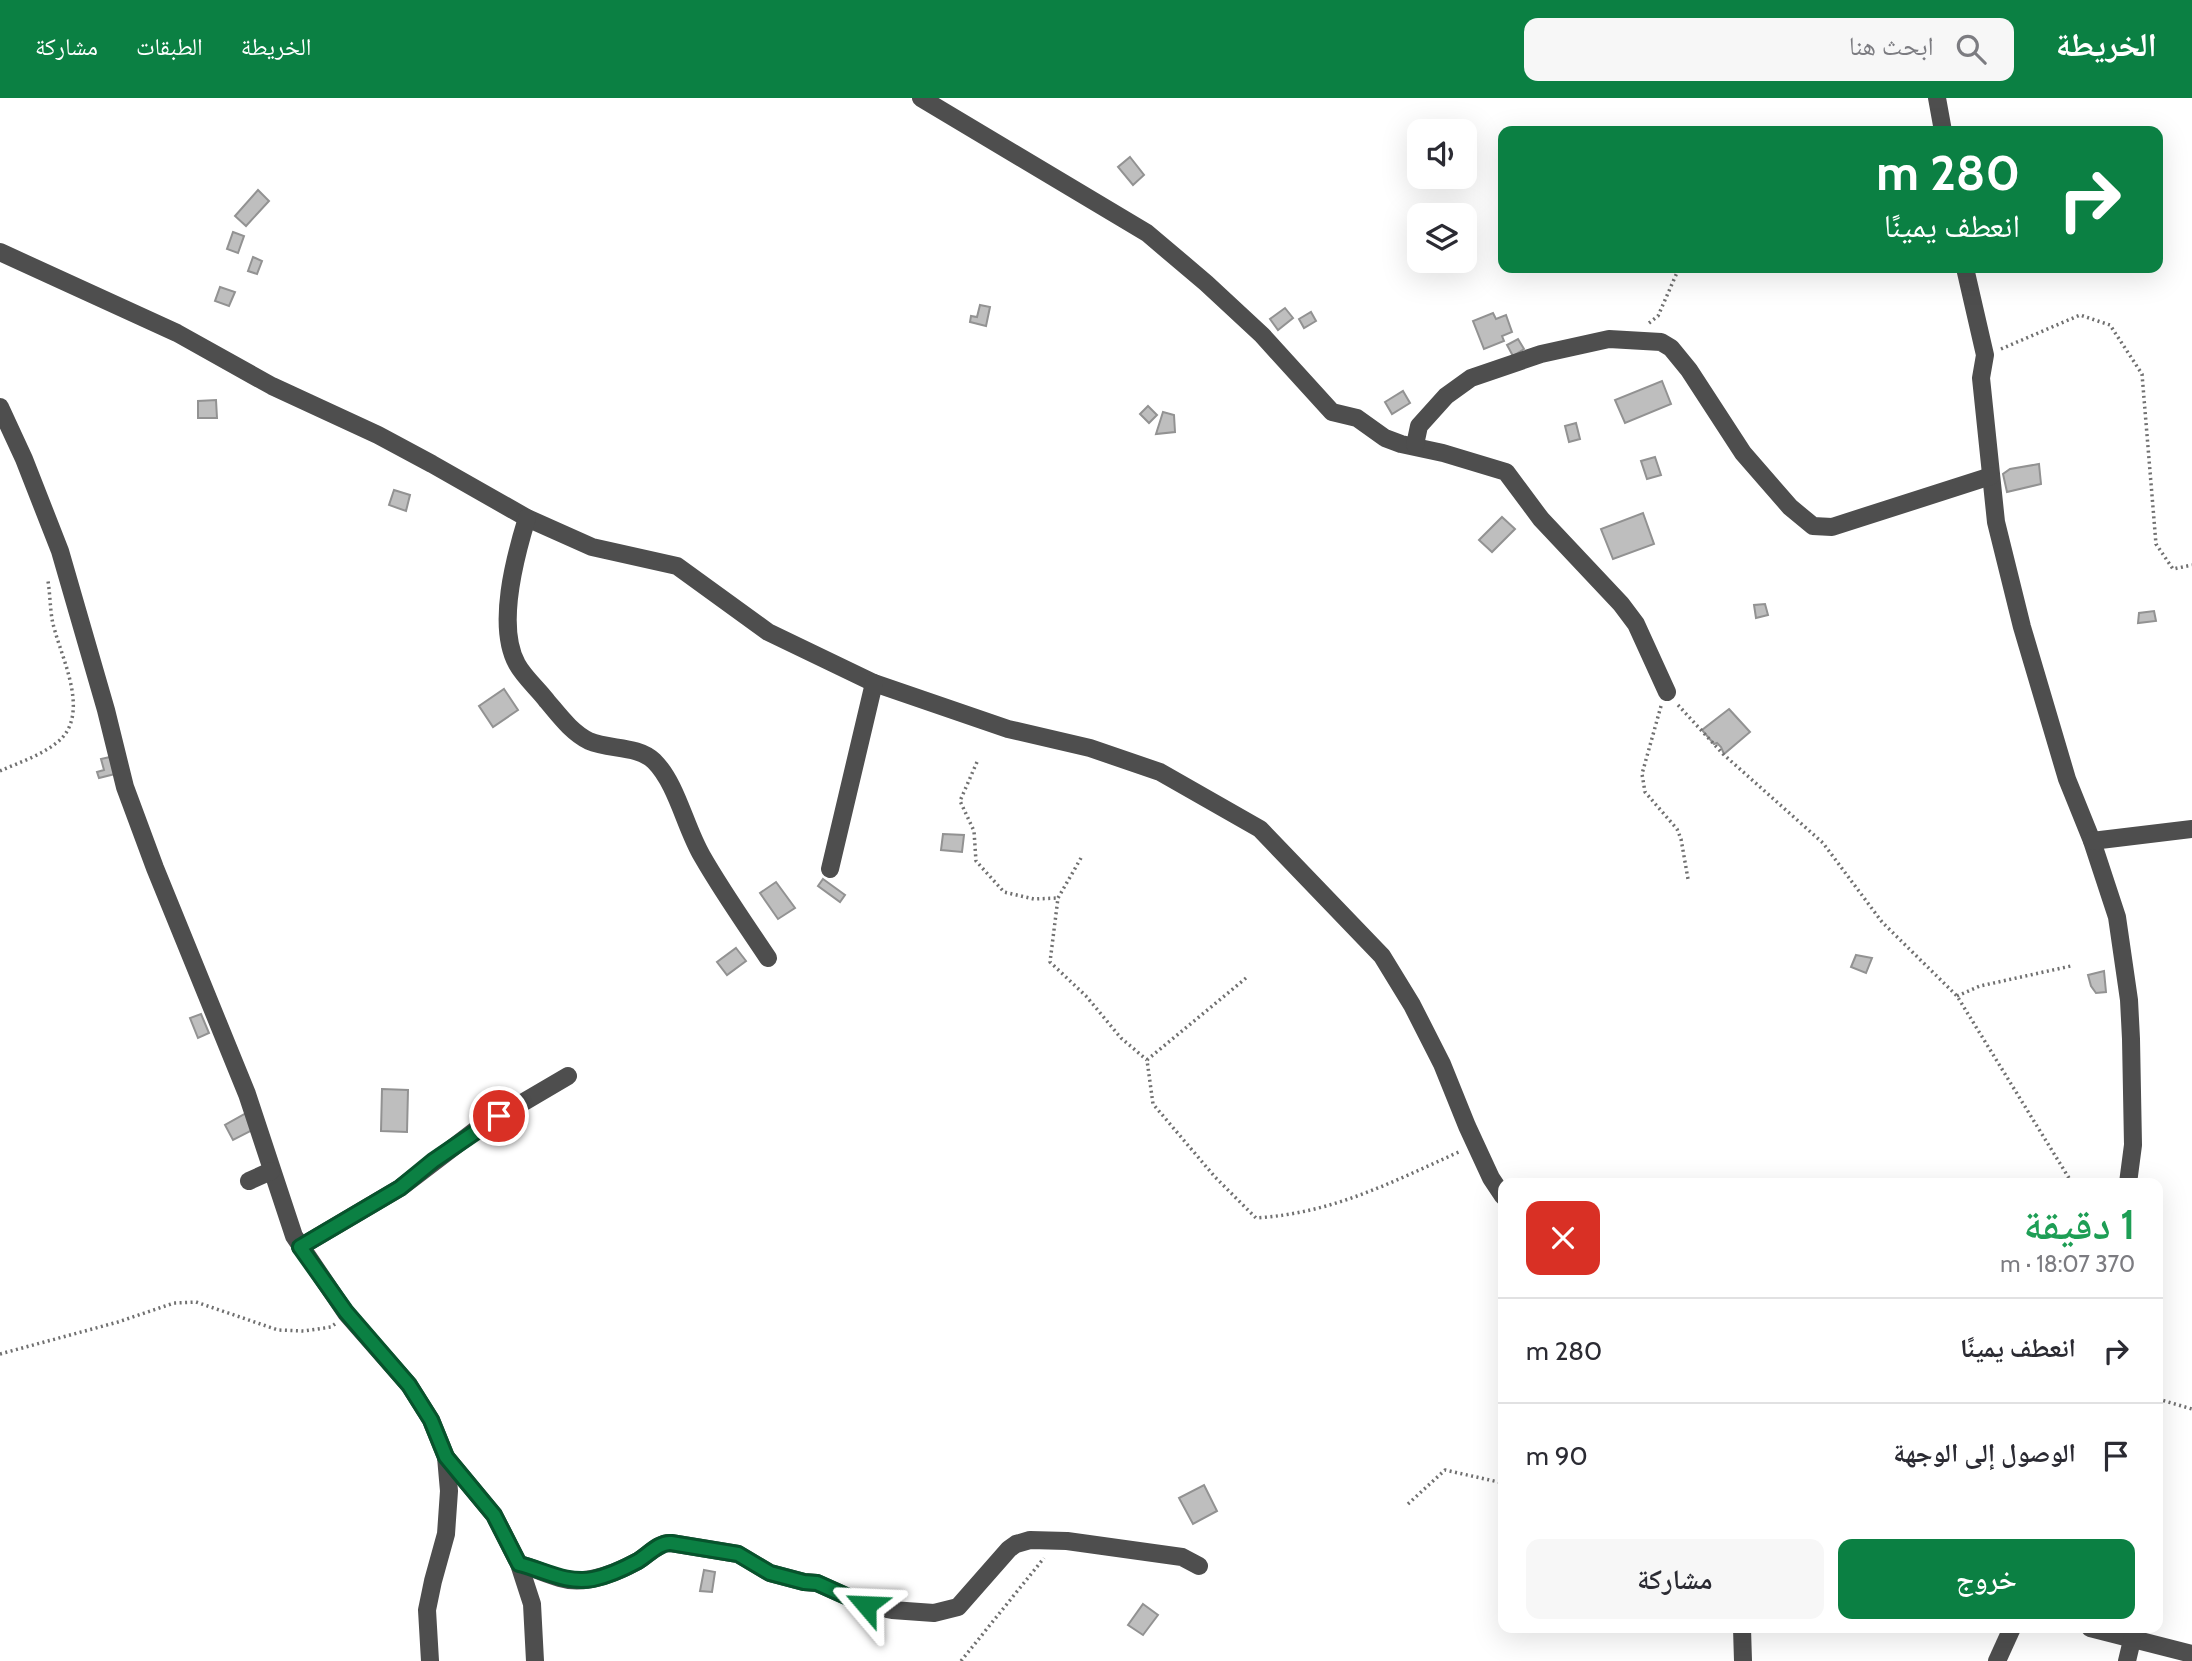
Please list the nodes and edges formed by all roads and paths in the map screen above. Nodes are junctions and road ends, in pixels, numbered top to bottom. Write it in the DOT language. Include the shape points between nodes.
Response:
graph roads {
  1 [pos="921,98"];
  2 [pos="1937,98"];
  3 [pos="1942,126"];
  4 [pos="0,252"];
  5 [pos="1677,273"];
  6 [pos="1966,273"];
  7 [pos="1638,328"];
  8 [pos="1985,355"];
  9 [pos="0,407"];
  10 [pos="1415,445"];
  11 [pos="1991,476"];
  12 [pos="527,518"];
  13 [pos="2192,565"];
  14 [pos="48,578"];
  15 [pos="874,683"];
  16 [pos="1667,692"];
  17 [pos="977,762"];
  18 [pos="0,771"];
  19 [pos="2192,830"];
  20 [pos="2092,841"];
  21 [pos="1082,858"];
  22 [pos="830,869"];
  23 [pos="1688,879"];
  24 [pos="1058,898"];
  25 [pos="768,958"];
  26 [pos="2071,966"];
  27 [pos="1247,978"];
  28 [pos="1957,996"];
  29 [pos="1147,1060"];
  30 [pos="568,1076"];
  31 [pos="1476,1145"];
  32 [pos="271,1171"];
  33 [pos="2069,1178"];
  34 [pos="2129,1178"];
  35 [pos="248,1181"];
  36 [pos="1498,1188"];
  37 [pos="300,1247"];
  38 [pos="346,1312"];
  39 [pos="0,1354"];
  40 [pos="2163,1400"];
  41 [pos="2192,1409"];
  42 [pos="446,1457"];
  43 [pos="1498,1482"];
  44 [pos="1408,1504"];
  45 [pos="1040,1541"];
  46 [pos="519,1564"];
  47 [pos="1199,1566"];
  48 [pos="1742,1633"];
  49 [pos="2010,1633"];
  50 [pos="2108,1633"];
  51 [pos="2132,1640"];
  52 [pos="2192,1654"];
  53 [pos="430,1661"];
  54 [pos="535,1661"];
  55 [pos="961,1661"];
  56 [pos="1743,1661"];
  57 [pos="1997,1661"];
  58 [pos="2127,1661"];
  1 -- 10 [label="street" via="1147,233 1262,335 1332,412 1357,418 1385,438"];
  2 -- 3 [label="street"];
  4 -- 12 [label="street" via="177,333 272,386 378,435"];
  5 -- 7 [label="path" via="1658,316"];
  6 -- 8 [label="street"];
  8 -- 11 [label="street" via="1981,378"];
  8 -- 13 [label="path" via="2080,315 2110,325 2142,374 2156,544 2173,569"];
  9 -- 32 [label="street" via="60,551 125,787 247,1094"];
  10 -- 11 [label="street" via="1419,426 1446,396 1471,378 1541,354 1609,339 1642,340 1671,348 1743,453 1813,526 1832,527"];
  10 -- 16 [label="street" via="1506,472 1541,519 1636,624"];
  11 -- 20 [label="street" via="1996,522 2022,627 2067,779"];
  12 -- 15 [label="street" via="592,547 677,566 768,632"];
  12 -- 25 [label="street" via="515,557 508,618 517,664 575,732 602,745 635,750 655,762 676,795 700,854"];
  14 -- 18 [label="path" via="52,620 74,704 63,737"];
  15 -- 22 [label="street"];
  15 -- 31 [label="street" via="1008,729 1090,748 1160,772 1260,829 1382,956 1442,1064"];
  16 -- 23 [label="path" via="1642,774 1645,792 1677,829"];
  16 -- 28 [label="path" via="1723,754 1823,843 1882,922"];
  17 -- 24 [label="path" via="960,801 974,831 976,861 1004,891 1034,899"];
  19 -- 20 [label="street"];
  20 -- 34 [label="street" via="2117,917 2129,1000 2133,1145"];
  21 -- 24 [label="path"];
  24 -- 29 [label="path" via="1050,962"];
  26 -- 28 [label="path" via="1980,986"];
  27 -- 29 [label="path"];
  28 -- 33 [label="path"];
  29 -- 31 [label="path" via="1153,1104 1256,1218 1290,1216 1365,1195"];
  30 -- 37 [label="street" via="477,1130 400,1188"];
  31 -- 36 [label="street"];
  32 -- 35 [label="street"];
  32 -- 37 [label="street"];
  37 -- 38 [label="street"];
  38 -- 39 [label="path" via="331,1327 278,1330 196,1302 174,1303"];
  38 -- 42 [label="street" via="409,1385 431,1420"];
  40 -- 41 [label="path"];
  42 -- 46 [label="street" via="494,1515"];
  42 -- 53 [label="street" via="446,1534 427,1610"];
  43 -- 44 [label="path" via="1445,1471"];
  45 -- 46 [label="street" via="1016,1544 958,1607 934,1613 866,1605 817,1583 770,1573 738,1554 664,1542 637,1561 591,1579 562,1579"];
  45 -- 47 [label="street" via="1182,1557"];
  45 -- 55 [label="path" via="1046,1550 1044,1560"];
  46 -- 54 [label="street" via="531,1604"];
  48 -- 56 [label="street"];
  49 -- 57 [label="street"];
  50 -- 51 [label="street"];
  51 -- 52 [label="street"];
  51 -- 58 [label="street"];
}
